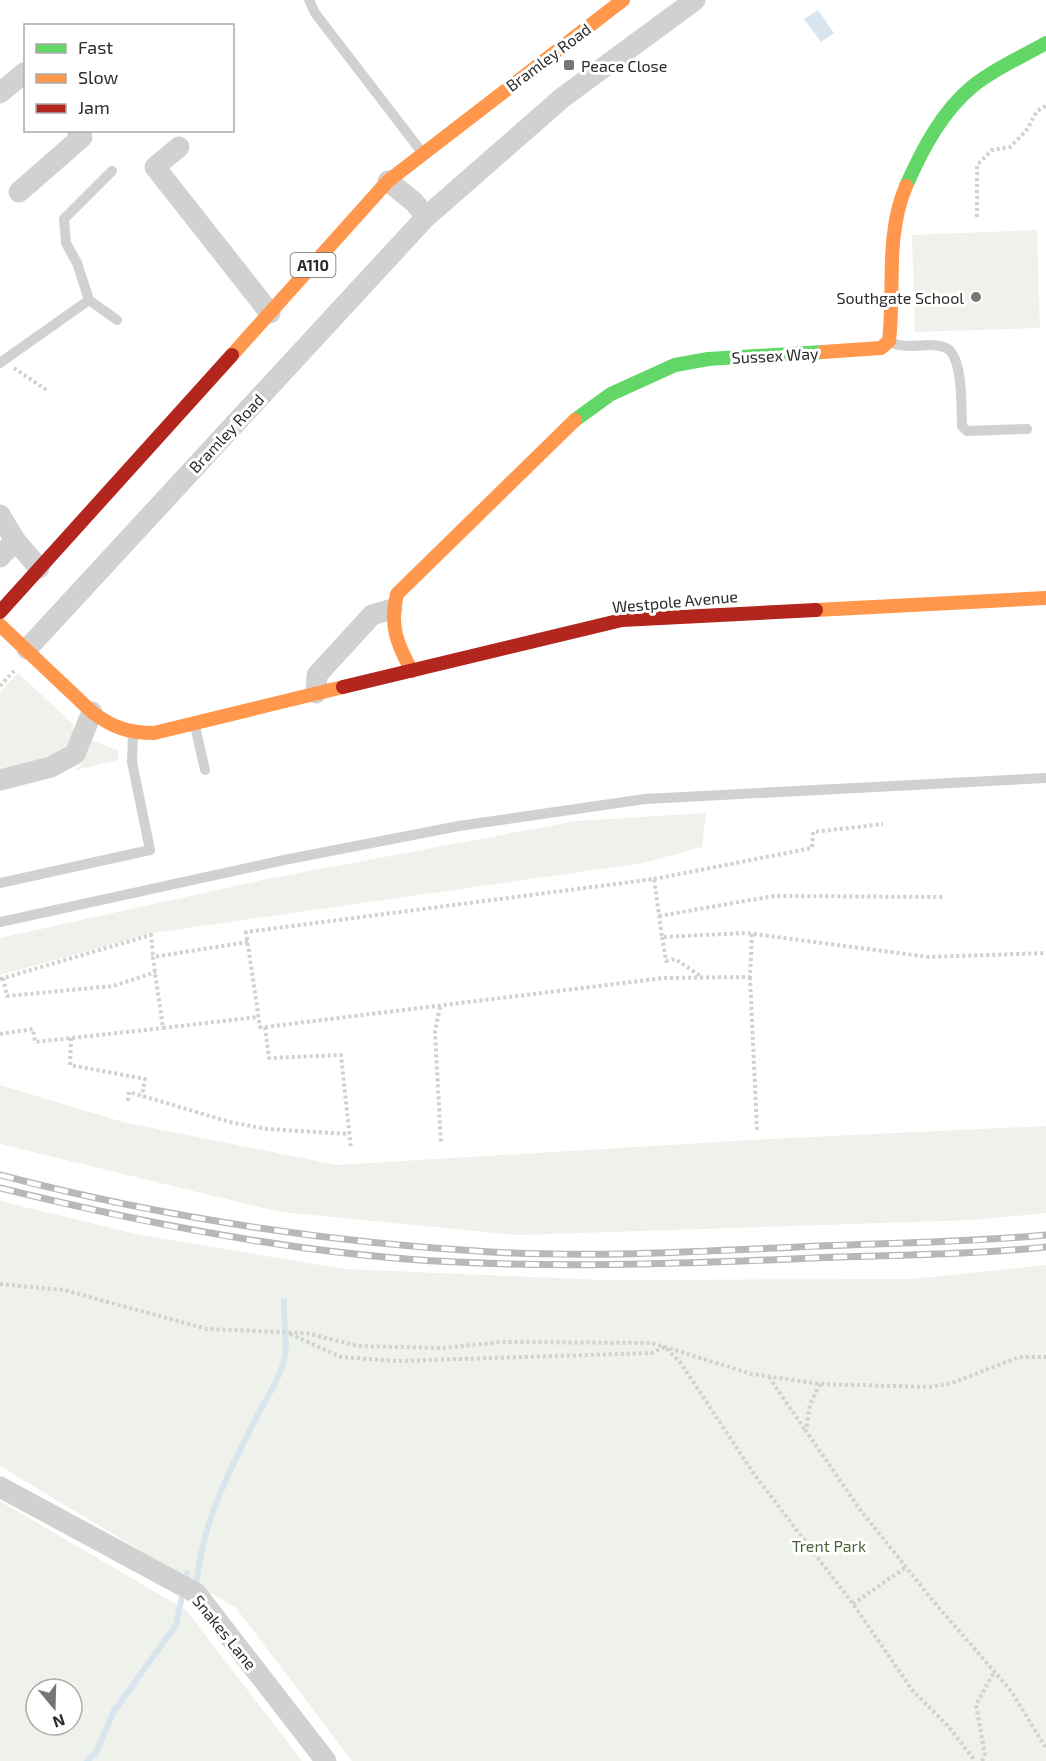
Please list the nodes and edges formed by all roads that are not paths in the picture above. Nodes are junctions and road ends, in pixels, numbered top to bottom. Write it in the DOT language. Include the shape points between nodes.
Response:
graph roads {
  1 [pos="309,0"];
  2 [pos="623,0"];
  3 [pos="695,0"];
  4 [pos="1046,44"];
  5 [pos="24,73"];
  6 [pos="0,93"];
  7 [pos="78,132"];
  8 [pos="179,147"];
  9 [pos="422,152"];
  10 [pos="112,171"];
  11 [pos="388,181"];
  12 [pos="19,192"];
  13 [pos="426,218"];
  14 [pos="88,300"];
  15 [pos="270,313"];
  16 [pos="117,320"];
  17 [pos="889,341"];
  18 [pos="2,362"];
  19 [pos="1027,429"];
  20 [pos="0,515"];
  21 [pos="15,540"];
  22 [pos="0,557"];
  23 [pos="39,568"];
  24 [pos="1046,598"];
  25 [pos="392,609"];
  26 [pos="0,612"];
  27 [pos="0,625"];
  28 [pos="22,658"];
  29 [pos="412,671"];
  30 [pos="316,693"];
  31 [pos="92,712"];
  32 [pos="194,722"];
  33 [pos="133,733"];
  34 [pos="205,770"];
  35 [pos="1046,778"];
  36 [pos="0,780"];
  37 [pos="0,883"];
  38 [pos="0,922"];
  39 [pos="0,1487"];
  40 [pos="326,1761"];
  1 -- 9 [label="lane"];
  2 -- 9 [label="street, Bramley Road / A110"];
  3 -- 13 [label="street, Bramley Road" via="562,98"];
  4 -- 17 [label="street" via="973,86 942,118 898,202 893,229"];
  5 -- 6 [label="street"];
  7 -- 12 [label="street" via="82,137"];
  8 -- 15 [label="street" via="155,167"];
  9 -- 11 [label="street, Bramley Road / A110"];
  10 -- 14 [label="lane" via="64,219 66,243 77,263"];
  11 -- 13 [label="street" via="414,202"];
  11 -- 15 [label="street, Bramley Road / A110"];
  13 -- 28 [label="street, Bramley Road"];
  14 -- 16 [label="lane"];
  14 -- 18 [label="lane"];
  15 -- 23 [label="street, Bramley Road / A110"];
  17 -- 19 [label="lane" via="903,348 944,346 952,352 958,363 962,426 967,431"];
  17 -- 25 [label="street, Sussex Way" via="871,350 708,359 675,365 611,394 582,414 530,461 397,594"];
  20 -- 21 [label="street"];
  21 -- 22 [label="street"];
  21 -- 23 [label="street"];
  23 -- 26 [label="street, Bramley Road / A110"];
  24 -- 29 [label="street, Westpole Avenue" via="633,618"];
  25 -- 29 [label="street" via="396,646"];
  25 -- 30 [label="street" via="372,615 317,675"];
  27 -- 28 [label="street"];
  28 -- 31 [label="street"];
  29 -- 30 [label="street, Westpole Avenue"];
  30 -- 32 [label="street"];
  31 -- 33 [label="street" via="115,729"];
  31 -- 36 [label="street" via="75,754 51,767"];
  32 -- 33 [label="street"];
  32 -- 34 [label="lane"];
  33 -- 37 [label="lane" via="132,762 150,850"];
  35 -- 38 [label="lane" via="645,799 459,826"];
  39 -- 40 [label="street, Snakes Lane" via="196,1593"];
}
